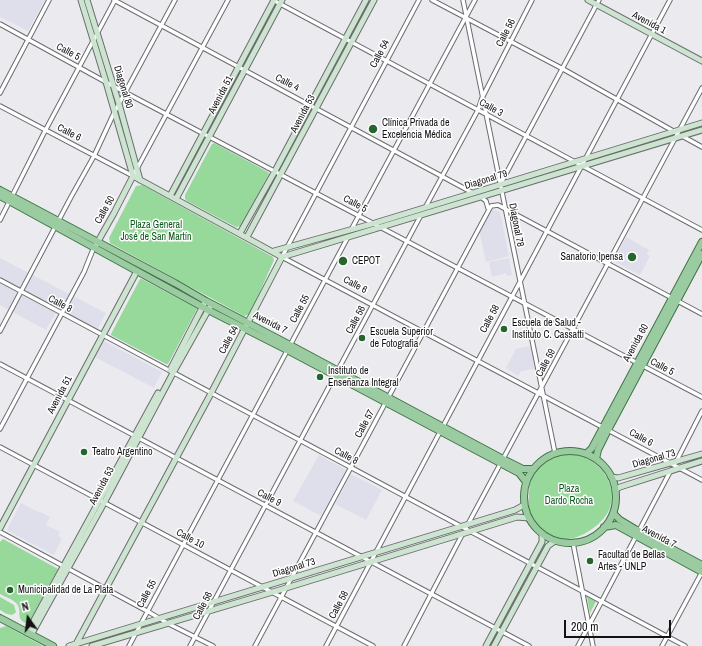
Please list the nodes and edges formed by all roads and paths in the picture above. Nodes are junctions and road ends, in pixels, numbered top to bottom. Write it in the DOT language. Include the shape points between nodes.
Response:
graph roads {
  1 [pos="49,0"];
  2 [pos="81,0"];
  3 [pos="87,0"];
  4 [pos="114,0"];
  5 [pos="175,0"];
  6 [pos="228,0"];
  7 [pos="273,0"];
  8 [pos="366,0"];
  9 [pos="374,0"];
  10 [pos="419,0"];
  11 [pos="432,0"];
  12 [pos="463,0"];
  13 [pos="475,0"];
  14 [pos="532,0"];
  15 [pos="588,0"];
  16 [pos="670,0"];
  17 [pos="281,2"];
  18 [pos="598,2"];
  19 [pos="466,18"];
  20 [pos="0,24"];
  21 [pos="161,25"];
  22 [pos="97,34"];
  23 [pos="652,34"];
  24 [pos="345,39"];
  25 [pos="28,40"];
  26 [pos="94,40"];
  27 [pos="351,42"];
  28 [pos="511,43"];
  29 [pos="203,47"];
  30 [pos="386,61"];
  31 [pos="702,62"];
  32 [pos="238,66"];
  33 [pos="79,67"];
  34 [pos="245,70"];
  35 [pos="563,70"];
  36 [pos="106,82"];
  37 [pos="429,84"];
  38 [pos="113,86"];
  39 [pos="702,88"];
  40 [pos="126,92"];
  41 [pos="0,93"];
  42 [pos="482,98"];
  43 [pos="617,100"];
  44 [pos="119,104"];
  45 [pos="310,105"];
  46 [pos="0,106"];
  47 [pos="316,108"];
  48 [pos="478,110"];
  49 [pos="114,113"];
  50 [pos="167,114"];
  51 [pos="486,115"];
  52 [pos="702,123"];
  53 [pos="352,127"];
  54 [pos="45,130"];
  55 [pos="702,130"];
  56 [pos="203,133"];
  57 [pos="677,134"];
  58 [pos="210,136"];
  59 [pos="527,136"];
  60 [pos="702,147"];
  61 [pos="394,150"];
  62 [pos="94,156"];
  63 [pos="585,159"];
  64 [pos="575,162"];
  65 [pos="581,166"];
  66 [pos="138,168"];
  67 [pos="275,171"];
  68 [pos="281,174"];
  69 [pos="133,176"];
  70 [pos="443,176"];
  71 [pos="140,180"];
  72 [pos="501,187"];
  73 [pos="0,190"];
  74 [pos="317,193"];
  75 [pos="473,193"];
  76 [pos="0,196"];
  77 [pos="170,196"];
  78 [pos="480,197"];
  79 [pos="643,198"];
  80 [pos="11,199"];
  81 [pos="176,199"];
  82 [pos="424,208"];
  83 [pos="488,208"];
  84 [pos="505,209"];
  85 [pos="359,215"];
  86 [pos="421,215"];
  87 [pos="0,220"];
  88 [pos="375,223"];
  89 [pos="57,224"];
  90 [pos="382,227"];
  91 [pos="351,230"];
  92 [pos="702,230"];
  93 [pos="546,231"];
  94 [pos="240,234"];
  95 [pos="247,237"];
  96 [pos="348,237"];
  97 [pos="408,241"];
  98 [pos="702,242"];
  99 [pos="96,245"];
  100 [pos="287,247"];
  101 [pos="274,251"];
  102 [pos="702,254"];
  103 [pos="282,257"];
  104 [pos="608,264"];
  105 [pos="458,267"];
  106 [pos="137,271"];
  107 [pos="325,279"];
  108 [pos="0,280"];
  109 [pos="519,282"];
  110 [pos="21,292"];
  111 [pos="512,296"];
  112 [pos="675,299"];
  113 [pos="524,302"];
  114 [pos="207,305"];
  115 [pos="373,305"];
  116 [pos="61,313"];
  117 [pos="702,314"];
  118 [pos="247,326"];
  119 [pos="573,328"];
  120 [pos="0,331"];
  121 [pos="423,332"];
  122 [pos="102,336"];
  123 [pos="289,347"];
  124 [pos="477,360"];
  125 [pos="0,364"];
  126 [pos="639,364"];
  127 [pos="171,372"];
  128 [pos="337,373"];
  129 [pos="27,378"];
  130 [pos="542,386"];
  131 [pos="211,393"];
  132 [pos="538,393"];
  133 [pos="544,396"];
  134 [pos="702,397"];
  135 [pos="68,400"];
  136 [pos="387,400"];
  137 [pos="702,411"];
  138 [pos="252,415"];
  139 [pos="605,428"];
  140 [pos="0,429"];
  141 [pos="442,429"];
  142 [pos="137,437"];
  143 [pos="300,441"];
  144 [pos="0,447"];
  145 [pos="595,449"];
  146 [pos="555,453"];
  147 [pos="586,454"];
  148 [pos="702,454"];
  149 [pos="177,458"];
  150 [pos="596,459"];
  151 [pos="502,461"];
  152 [pos="702,461"];
  153 [pos="34,465"];
  154 [pos="674,466"];
  155 [pos="351,468"];
  156 [pos="533,469"];
  157 [pos="614,478"];
  158 [pos="218,480"];
  159 [pos="702,480"];
  160 [pos="526,482"];
  161 [pos="618,488"];
  162 [pos="406,497"];
  163 [pos="102,502"];
  164 [pos="266,505"];
  165 [pos="524,505"];
  166 [pos="515,510"];
  167 [pos="613,513"];
  168 [pos="517,517"];
  169 [pos="529,518"];
  170 [pos="142,523"];
  171 [pos="460,526"];
  172 [pos="604,527"];
  173 [pos="0,528"];
  174 [pos="467,529"];
  175 [pos="0,532"];
  176 [pos="316,532"];
  177 [pos="542,534"];
  178 [pos="637,534"];
  179 [pos="555,541"];
  180 [pos="573,543"];
  181 [pos="183,545"];
  182 [pos="376,552"];
  183 [pos="360,557"];
  184 [pos="370,562"];
  185 [pos="530,564"];
  186 [pos="702,565"];
  187 [pos="66,567"];
  188 [pos="536,567"];
  189 [pos="231,570"];
  190 [pos="702,572"];
  191 [pos="291,578"];
  192 [pos="263,586"];
  193 [pos="286,588"];
  194 [pos="106,589"];
  195 [pos="272,592"];
  196 [pos="582,592"];
  197 [pos="432,594"];
  198 [pos="281,597"];
  199 [pos="214,601"];
  200 [pos="602,602"];
  201 [pos="147,610"];
  202 [pos="209,611"];
  203 [pos="0,618"];
  204 [pos="160,618"];
  205 [pos="140,624"];
  206 [pos="169,624"];
  207 [pos="589,625"];
  208 [pos="337,626"];
  209 [pos="496,628"];
  210 [pos="502,631"];
  211 [pos="136,633"];
  212 [pos="29,634"];
  213 [pos="196,637"];
  214 [pos="667,637"];
  215 [pos="76,645"];
  216 [pos="53,646"];
  217 [pos="69,646"];
  218 [pos="92,646"];
  219 [pos="129,646"];
  220 [pos="190,646"];
  221 [pos="213,646"];
  222 [pos="255,646"];
  223 [pos="326,646"];
  224 [pos="373,646"];
  225 [pos="404,646"];
  226 [pos="486,646"];
  227 [pos="494,646"];
  228 [pos="529,646"];
  229 [pos="578,646"];
  230 [pos="593,646"];
  231 [pos="662,646"];
  232 [pos="685,646"];
  1 -- 25 [label="street"];
  2 -- 26 [label="main road, Diagonal 80"];
  3 -- 22 [label="main road, Diagonal 80"];
  4 -- 21 [label="street, Calle 4"];
  4 -- 22 [label="street"];
  5 -- 21 [label="street"];
  6 -- 29 [label="street, Calle 50"];
  7 -- 17 [label="street, Calle 3"];
  7 -- 32 [label="main road, Avenida 51"];
  8 -- 24 [label="main road, Avenida 53"];
  9 -- 27 [label="main road, Avenida 53"];
  10 -- 30 [label="street, Calle 54"];
  11 -- 19 [label="street"];
  12 -- 19 [label="street, Diagonal 78"];
  13 -- 19 [label="street, Calle 55"];
  14 -- 28 [label="street, Calle 56"];
  15 -- 18 [label="main road, Avenida 1"];
  16 -- 23 [label="street, Calle 58"];
  17 -- 24 [label="street, Calle 3"];
  17 -- 34 [label="main road, Avenida 51"];
  18 -- 23 [label="main road, Avenida 1"];
  18 -- 35 [label="street"];
  19 -- 28 [label="street"];
  19 -- 37 [label="street, Calle 55"];
  19 -- 42 [label="street, Diagonal 78"];
  20 -- 25 [label="street, Calle 5"];
  21 -- 29 [label="street, Calle 4"];
  21 -- 40 [label="street"];
  22 -- 26 [label="street"];
  22 -- 38 [label="main road, Diagonal 80"];
  23 -- 31 [label="main road, Avenida 1"];
  23 -- 43 [label="street, Calle 58"];
  24 -- 27 [label="street, Calle 3"];
  24 -- 45 [label="main road, Avenida 53"];
  25 -- 33 [label="street, Calle 5"];
  25 -- 41 [label="street"];
  26 -- 33 [label="street"];
  26 -- 36 [label="main road, Diagonal 80"];
  27 -- 30 [label="street, Calle 3"];
  27 -- 47 [label="main road, Avenida 53"];
  28 -- 35 [label="street"];
  28 -- 42 [label="street, Calle 56"];
  29 -- 32 [label="street, Calle 4"];
  29 -- 50 [label="street, Calle 50"];
  30 -- 37 [label="street, Calle 3"];
  30 -- 53 [label="street, Calle 54"];
  32 -- 34 [label="street, Calle 4"];
  32 -- 56 [label="main road, Avenida 51"];
  33 -- 36 [label="street, Calle 5"];
  33 -- 54 [label="street"];
  34 -- 45 [label="street, Calle 4"];
  34 -- 58 [label="main road, Avenida 51"];
  35 -- 43 [label="street"];
  35 -- 59 [label="street"];
  36 -- 38 [label="street, Calle 5"];
  36 -- 49 [label="main road, Diagonal 80"];
  37 -- 48 [label="street, Calle 3"];
  37 -- 61 [label="street, Calle 55"];
  38 -- 40 [label="street, Calle 5"];
  38 -- 44 [label="main road, Diagonal 80"];
  39 -- 57 [label="street, Calle 59"];
  40 -- 44 [label="street"];
  40 -- 50 [label="street, Calle 5"];
  42 -- 48 [label="street, Calle 56"];
  42 -- 51 [label="street, Diagonal 78"];
  43 -- 57 [label="street"];
  43 -- 63 [label="street, Calle 58"];
  44 -- 49 [label="street"];
  44 -- 66 [label="main road, Diagonal 80"];
  45 -- 47 [label="street, Calle 4"];
  45 -- 67 [label="main road, Avenida 53"];
  46 -- 54 [label="street, Calle 6"];
  47 -- 53 [label="street, Calle 4"];
  47 -- 68 [label="main road, Avenida 53"];
  48 -- 51 [label="street, Calle 3"];
  48 -- 70 [label="street, Calle 56"];
  49 -- 62 [label="street"];
  49 -- 69 [label="main road, Diagonal 80"];
  50 -- 56 [label="street, Calle 5"];
  50 -- 66 [label="street, Calle 50"];
  51 -- 59 [label="street, Calle 3"];
  51 -- 72 [label="street, Diagonal 78"];
  52 -- 57 [label="main road, Diagonal 79"];
  53 -- 61 [label="street, Calle 4"];
  53 -- 74 [label="street, Calle 54"];
  54 -- 62 [label="street, Calle 6"];
  54 -- 80 [label="street"];
  55 -- 57 [label="main road, Diagonal 79"];
  56 -- 58 [label="street, Calle 5"];
  56 -- 77 [label="main road, Avenida 51"];
  57 -- 60 [label="street"];
  57 -- 63 [label="main road, Diagonal 79"];
  57 -- 65 [label="main road, Diagonal 79"];
  57 -- 79 [label="street, Calle 59"];
  58 -- 67 [label="street, Calle 5"];
  58 -- 81 [label="main road, Avenida 51"];
  59 -- 64 [label="street, Calle 3"];
  59 -- 72 [label="street"];
  61 -- 70 [label="street, Calle 4"];
  61 -- 85 [label="street, Calle 55"];
  62 -- 69 [label="street, Calle 6"];
  62 -- 89 [label="street"];
  63 -- 64 [label="main road, Diagonal 79"];
  63 -- 65 [label="street, Calle 58"];
  64 -- 65 [label="street, Calle 3"];
  64 -- 72 [label="main road, Diagonal 79"];
  65 -- 72 [label="main road, Diagonal 79"];
  65 -- 79 [label="street, Calle 3"];
  65 -- 93 [label="street, Calle 58"];
  66 -- 69 [label="street, Calle 50"];
  66 -- 71 [label="main road, Diagonal 80"];
  67 -- 68 [label="street, Calle 5"];
  67 -- 94 [label="main road, Avenida 53"];
  68 -- 74 [label="street, Calle 5"];
  68 -- 95 [label="main road, Avenida 53"];
  69 -- 71 [label="main road, Calle 6"];
  69 -- 99 [label="main road, Calle 50"];
  70 -- 75 [label="street, Calle 4"];
  70 -- 82 [label="street, Calle 56"];
  71 -- 77 [label="main road, Calle 6"];
  72 -- 75 [label="main road, Diagonal 79"];
  72 -- 78 [label="main road, Diagonal 79"];
  72 -- 84 [label="street, Diagonal 78"];
  73 -- 80 [label="main road, Avenida 7"];
  74 -- 85 [label="street, Calle 5"];
  74 -- 100 [label="street, Calle 54"];
  75 -- 82 [label="main road, Diagonal 79"];
  76 -- 80 [label="main road, Avenida 7"];
  77 -- 81 [label="main road, Calle 6"];
  78 -- 83 [label="street" via="486,201"];
  78 -- 86 [label="main road, Diagonal 79"];
  79 -- 92 [label="street, Calle 3"];
  79 -- 104 [label="street, Calle 59"];
  80 -- 87 [label="street"];
  80 -- 89 [label="main road, Avenida 7"];
  81 -- 94 [label="main road, Calle 6"];
  82 -- 86 [label="street, Calle 56"];
  82 -- 88 [label="main road, Diagonal 79"];
  83 -- 84 [label="street" via="496,204"];
  83 -- 105 [label="street, Calle 57"];
  84 -- 93 [label="street"];
  84 -- 109 [label="street, Diagonal 78"];
  85 -- 88 [label="street, Calle 5"];
  85 -- 91 [label="street, Calle 55"];
  86 -- 90 [label="main road, Diagonal 79"];
  86 -- 97 [label="street, Calle 56"];
  88 -- 90 [label="street, Calle 5"];
  88 -- 91 [label="main road, Diagonal 79"];
  89 -- 99 [label="main road, Avenida 7"];
  89 -- 110 [label="street"];
  90 -- 96 [label="main road, Diagonal 79"];
  90 -- 97 [label="street, Calle 5"];
  91 -- 96 [label="street, Calle 55"];
  91 -- 100 [label="main road, Diagonal 79"];
  93 -- 104 [label="street"];
  93 -- 109 [label="street, Calle 58"];
  94 -- 95 [label="main road, Calle 6"];
  95 -- 101 [label="main road, Calle 6"];
  96 -- 103 [label="main road, Diagonal 79"];
  96 -- 107 [label="street, Calle 55"];
  97 -- 105 [label="street, Calle 5"];
  97 -- 115 [label="street, Calle 56"];
  98 -- 112 [label="main road, Avenida 60"];
  99 -- 106 [label="main road, Avenida 7"];
  99 -- 114 [label="main road, Avenida 7" via="175,283"];
  99 -- 116 [label="street, Calle 50"];
  100 -- 101 [label="main road, Diagonal 79"];
  100 -- 103 [label="street, Calle 54"];
  101 -- 103 [label="main road, Calle 6"];
  102 -- 112 [label="main road, Avenida 60"];
  103 -- 107 [label="street, Calle 6"];
  103 -- 118 [label="main road, Calle 54"];
  104 -- 112 [label="street"];
  104 -- 119 [label="street, Calle 59"];
  105 -- 111 [label="street, Calle 5"];
  105 -- 121 [label="street, Calle 57"];
  106 -- 114 [label="main road, Avenida 7"];
  106 -- 122 [label="main road, Avenida 51"];
  107 -- 115 [label="street, Calle 6"];
  107 -- 123 [label="street, Calle 55"];
  108 -- 110 [label="street, Calle 8"];
  109 -- 111 [label="street, Calle 58"];
  109 -- 113 [label="street, Diagonal 78"];
  110 -- 116 [label="street, Calle 8"];
  110 -- 120 [label="street"];
  111 -- 113 [label="street, Calle 5"];
  111 -- 124 [label="street, Calle 58"];
  112 -- 117 [label="street"];
  112 -- 126 [label="main road, Avenida 60"];
  113 -- 119 [label="street, Calle 5"];
  113 -- 130 [label="street, Diagonal 78"];
  114 -- 118 [label="main road, Avenida 7"];
  114 -- 127 [label="main road, Avenida 53"];
  115 -- 121 [label="street, Calle 6"];
  115 -- 128 [label="street, Calle 56"];
  116 -- 122 [label="street, Calle 8"];
  116 -- 129 [label="street, Calle 50"];
  118 -- 123 [label="main road, Avenida 7"];
  118 -- 131 [label="main road, Calle 54"];
  119 -- 126 [label="street, Calle 5"];
  119 -- 130 [label="street, Calle 59"];
  121 -- 124 [label="street, Calle 6"];
  121 -- 136 [label="street, Calle 57"];
  122 -- 127 [label="street, Calle 8"];
  122 -- 135 [label="main road, Avenida 51"];
  123 -- 128 [label="main road, Avenida 7"];
  123 -- 138 [label="street, Calle 55"];
  124 -- 132 [label="street, Calle 6"];
  124 -- 141 [label="street, Calle 58"];
  125 -- 129 [label="street, Calle 9"];
  126 -- 134 [label="street, Calle 5"];
  126 -- 139 [label="main road, Avenida 60"];
  127 -- 131 [label="street, Calle 8"];
  127 -- 142 [label="main road, Avenida 53"];
  128 -- 136 [label="main road, Avenida 7"];
  128 -- 143 [label="street, Calle 56"];
  129 -- 135 [label="street, Calle 9"];
  129 -- 140 [label="street, Calle 50"];
  130 -- 132 [label="street, Calle 59"];
  130 -- 133 [label="street, Diagonal 78"];
  131 -- 138 [label="street, Calle 8"];
  131 -- 149 [label="main road, Calle 54"];
  132 -- 133 [label="street, Calle 6"];
  132 -- 151 [label="street, Calle 59"];
  133 -- 139 [label="street, Calle 6"];
  133 -- 146 [label="street, Diagonal 78"];
  135 -- 142 [label="street, Calle 9"];
  135 -- 153 [label="main road, Avenida 51"];
  136 -- 141 [label="main road, Avenida 7"];
  136 -- 155 [label="street, Calle 57"];
  137 -- 154 [label="street"];
  138 -- 143 [label="street, Calle 8"];
  138 -- 158 [label="street, Calle 55"];
  139 -- 145 [label="main road, Avenida 60"];
  139 -- 154 [label="street, Calle 6"];
  141 -- 151 [label="main road, Avenida 7"];
  141 -- 162 [label="street, Calle 58"];
  142 -- 149 [label="street, Calle 9"];
  142 -- 163 [label="main road, Avenida 53"];
  143 -- 155 [label="street, Calle 8"];
  143 -- 164 [label="street, Calle 56"];
  144 -- 153 [label="street, Calle 10"];
  145 -- 147 [label="main road, Avenida 60"];
  145 -- 150 [label="main road, Avenida 60"];
  146 -- 147 [label="main road" via="572,451"];
  146 -- 156 [label="main road"];
  147 -- 150 [label="main road"];
  148 -- 154 [label="main road, Diagonal 73"];
  149 -- 158 [label="street, Calle 9"];
  149 -- 170 [label="main road, Calle 54"];
  150 -- 157 [label="main road"];
  151 -- 156 [label="main road, Avenida 7" via="523,469"];
  151 -- 160 [label="main road, Avenida 7" via="519,473"];
  151 -- 174 [label="street, Calle 59"];
  152 -- 154 [label="main road, Diagonal 73"];
  153 -- 163 [label="street, Calle 10"];
  153 -- 173 [label="main road, Avenida 51"];
  154 -- 157 [label="main road, Diagonal 73"];
  154 -- 159 [label="street, Calle 6"];
  154 -- 161 [label="main road, Diagonal 73"];
  154 -- 178 [label="street"];
  155 -- 162 [label="street, Calle 8"];
  155 -- 176 [label="street, Calle 57"];
  156 -- 160 [label="main road"];
  157 -- 161 [label="main road"];
  158 -- 164 [label="street, Calle 9"];
  158 -- 181 [label="street, Calle 55"];
  160 -- 165 [label="main road"];
  161 -- 167 [label="main road"];
  162 -- 171 [label="street, Calle 8"];
  162 -- 182 [label="street, Calle 58"];
  163 -- 170 [label="street, Calle 10"];
  163 -- 187 [label="main road, Avenida 53"];
  164 -- 176 [label="street, Calle 9"];
  164 -- 189 [label="street, Calle 56"];
  165 -- 166 [label="main road, Diagonal 73"];
  165 -- 169 [label="main road"];
  166 -- 168 [label="main road"];
  166 -- 174 [label="main road, Diagonal 73"];
  167 -- 172 [label="main road"];
  167 -- 178 [label="main road, Avenida 7"];
  168 -- 169 [label="main road, Diagonal 73"];
  168 -- 174 [label="main road, Diagonal 73"];
  169 -- 177 [label="main road"];
  170 -- 181 [label="street, Calle 10"];
  170 -- 194 [label="main road, Calle 54"];
  171 -- 174 [label="main road, Diagonal 73"];
  171 -- 182 [label="main road, Diagonal 73"];
  172 -- 178 [label="main road, Avenida 7" via="616,525"];
  172 -- 180 [label="main road" via="591,538"];
  174 -- 184 [label="main road, Diagonal 73"];
  174 -- 185 [label="street"];
  174 -- 197 [label="street, Calle 59"];
  175 -- 187 [label="street"];
  176 -- 183 [label="street, Calle 9"];
  176 -- 191 [label="street, Calle 57"];
  177 -- 179 [label="main road"];
  177 -- 185 [label="main road" via="542,542"];
  178 -- 186 [label="main road, Avenida 7"];
  178 -- 190 [label="main road, Avenida 7"];
  178 -- 200 [label="street"];
  179 -- 180 [label="main road"];
  179 -- 188 [label="main road" via="548,546"];
  180 -- 196 [label="street"];
  181 -- 189 [label="street, Calle 10"];
  181 -- 201 [label="street, Calle 55"];
  182 -- 183 [label="main road, Diagonal 73"];
  182 -- 184 [label="street, Calle 58"];
  183 -- 184 [label="street, Calle 9"];
  183 -- 191 [label="main road, Diagonal 73"];
  184 -- 193 [label="main road, Diagonal 73"];
  184 -- 197 [label="street, Calle 9"];
  184 -- 208 [label="street, Calle 58"];
  185 -- 188 [label="street"];
  185 -- 209 [label="main road"];
  187 -- 194 [label="street"];
  187 -- 212 [label="main road, Avenida 53"];
  188 -- 196 [label="street"];
  188 -- 210 [label="main road"];
  189 -- 192 [label="street, Calle 10"];
  189 -- 199 [label="street, Calle 56"];
  190 -- 214 [label="street"];
  191 -- 192 [label="main road, Diagonal 73"];
  191 -- 193 [label="street, Calle 57"];
  192 -- 195 [label="street, Calle 10"];
  192 -- 199 [label="main road, Diagonal 73"];
  193 -- 195 [label="main road, Diagonal 73"];
  193 -- 198 [label="street, Calle 57"];
  194 -- 201 [label="street"];
  194 -- 215 [label="main road, Calle 54"];
  195 -- 198 [label="street, Calle 10"];
  195 -- 202 [label="main road, Diagonal 73"];
  196 -- 200 [label="street"];
  196 -- 207 [label="street"];
  197 -- 209 [label="street, Calle 9"];
  197 -- 225 [label="street, Calle 59"];
  198 -- 208 [label="street, Calle 10"];
  198 -- 222 [label="street, Calle 57"];
  199 -- 202 [label="street, Calle 56"];
  199 -- 204 [label="main road, Diagonal 73"];
  200 -- 207 [label="street"];
  200 -- 214 [label="street"];
  201 -- 204 [label="street"];
  201 -- 205 [label="street, Calle 55"];
  202 -- 206 [label="main road, Diagonal 73"];
  202 -- 213 [label="street, Calle 56"];
  203 -- 212 [label="main road"];
  204 -- 205 [label="main road, Diagonal 73"];
  204 -- 206 [label="street"];
  205 -- 211 [label="street, Calle 55"];
  205 -- 215 [label="main road, Diagonal 73"];
  206 -- 211 [label="main road, Diagonal 73"];
  206 -- 213 [label="street"];
  207 -- 229 [label="street"];
  207 -- 230 [label="street"];
  208 -- 223 [label="street, Calle 58"];
  208 -- 224 [label="street, Calle 10"];
  209 -- 210 [label="street, Calle 9"];
  209 -- 226 [label="main road"];
  210 -- 227 [label="main road"];
  210 -- 228 [label="street, Calle 9"];
  211 -- 218 [label="main road, Diagonal 73"];
  211 -- 219 [label="street, Calle 55"];
  212 -- 216 [label="main road"];
  213 -- 220 [label="street, Calle 56"];
  213 -- 221 [label="street"];
  214 -- 231 [label="street"];
  214 -- 232 [label="street"];
  215 -- 217 [label="main road, Diagonal 73"];
}
